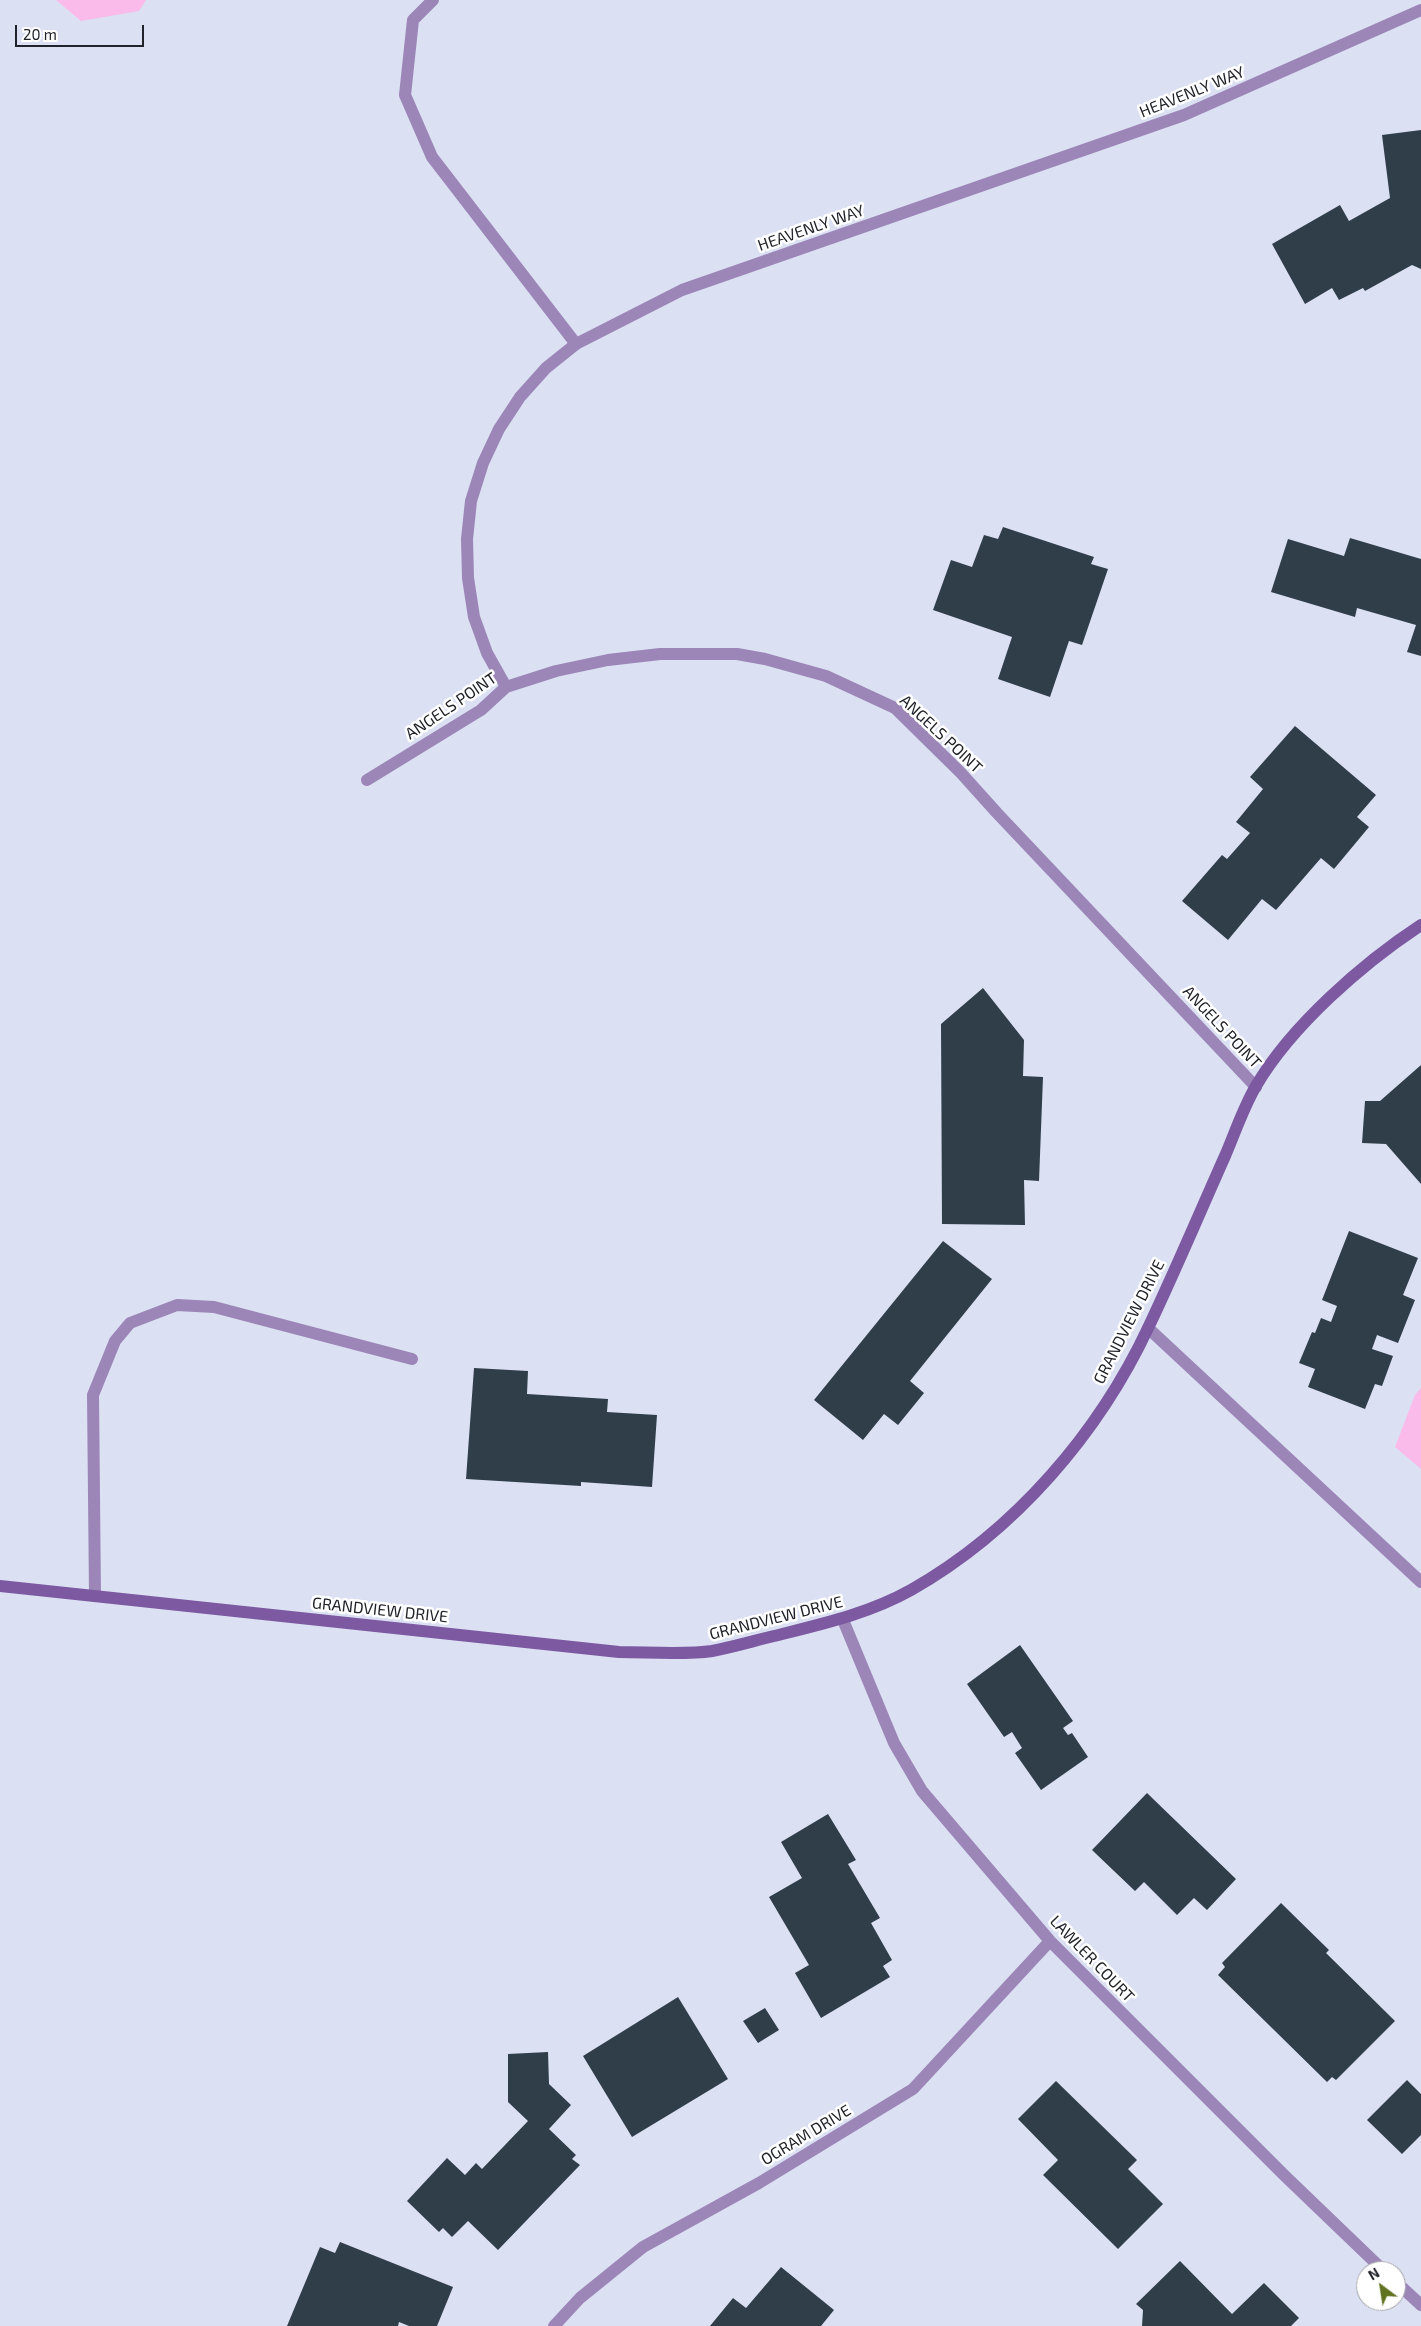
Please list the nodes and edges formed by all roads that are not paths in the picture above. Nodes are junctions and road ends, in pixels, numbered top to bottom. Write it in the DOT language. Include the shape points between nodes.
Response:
graph roads {
  1 [pos="433,0"];
  2 [pos="1421,10"];
  3 [pos="576,344"];
  4 [pos="506,687"];
  5 [pos="367,780"];
  6 [pos="1421,925"];
  7 [pos="1256,1087"];
  8 [pos="1148,1328"];
  9 [pos="412,1359"];
  10 [pos="1421,1582"];
  11 [pos="0,1586"];
  12 [pos="95,1596"];
  13 [pos="843,1620"];
  14 [pos="1050,1941"];
  15 [pos="1374,2261"];
  16 [pos="1406,2291"];
  17 [pos="1421,2304"];
  18 [pos="554,2326"];
  1 -- 3 [label="street" via="413,20 405,95 432,157"];
  2 -- 3 [label="street, HEAVENLY WAY" via="1184,115 682,290"];
  3 -- 4 [label="street, HEAVENLY WAY" via="546,368 515,405 482,463 471,501 467,539 473,607 487,653"];
  4 -- 5 [label="street, ANGELS POINT" via="481,710"];
  4 -- 7 [label="street, ANGELS POINT" via="556,671 608,660 660,654 738,654 826,676 895,708 961,773"];
  6 -- 7 [label="street, GRANDVIEW DRIVE" via="1394,942 1304,1021"];
  7 -- 8 [label="street, GRANDVIEW DRIVE"];
  8 -- 10 [label="street"];
  8 -- 13 [label="street, GRANDVIEW DRIVE" via="1125,1374 1097,1416 1067,1458 1032,1496 953,1563 910,1591"];
  9 -- 12 [label="street" via="214,1307 177,1305 130,1323 115,1341 93,1394"];
  11 -- 12 [label="street, GRANDVIEW DRIVE"];
  12 -- 13 [label="street, GRANDVIEW DRIVE" via="619,1652 709,1651"];
  13 -- 14 [label="street, LAWLER COURT" via="894,1743 922,1791"];
  14 -- 15 [label="street, LAWLER COURT"];
  14 -- 18 [label="street, OGRAM DRIVE" via="913,2088 759,2183 643,2247 580,2298"];
  16 -- 17 [label="street"];
}
